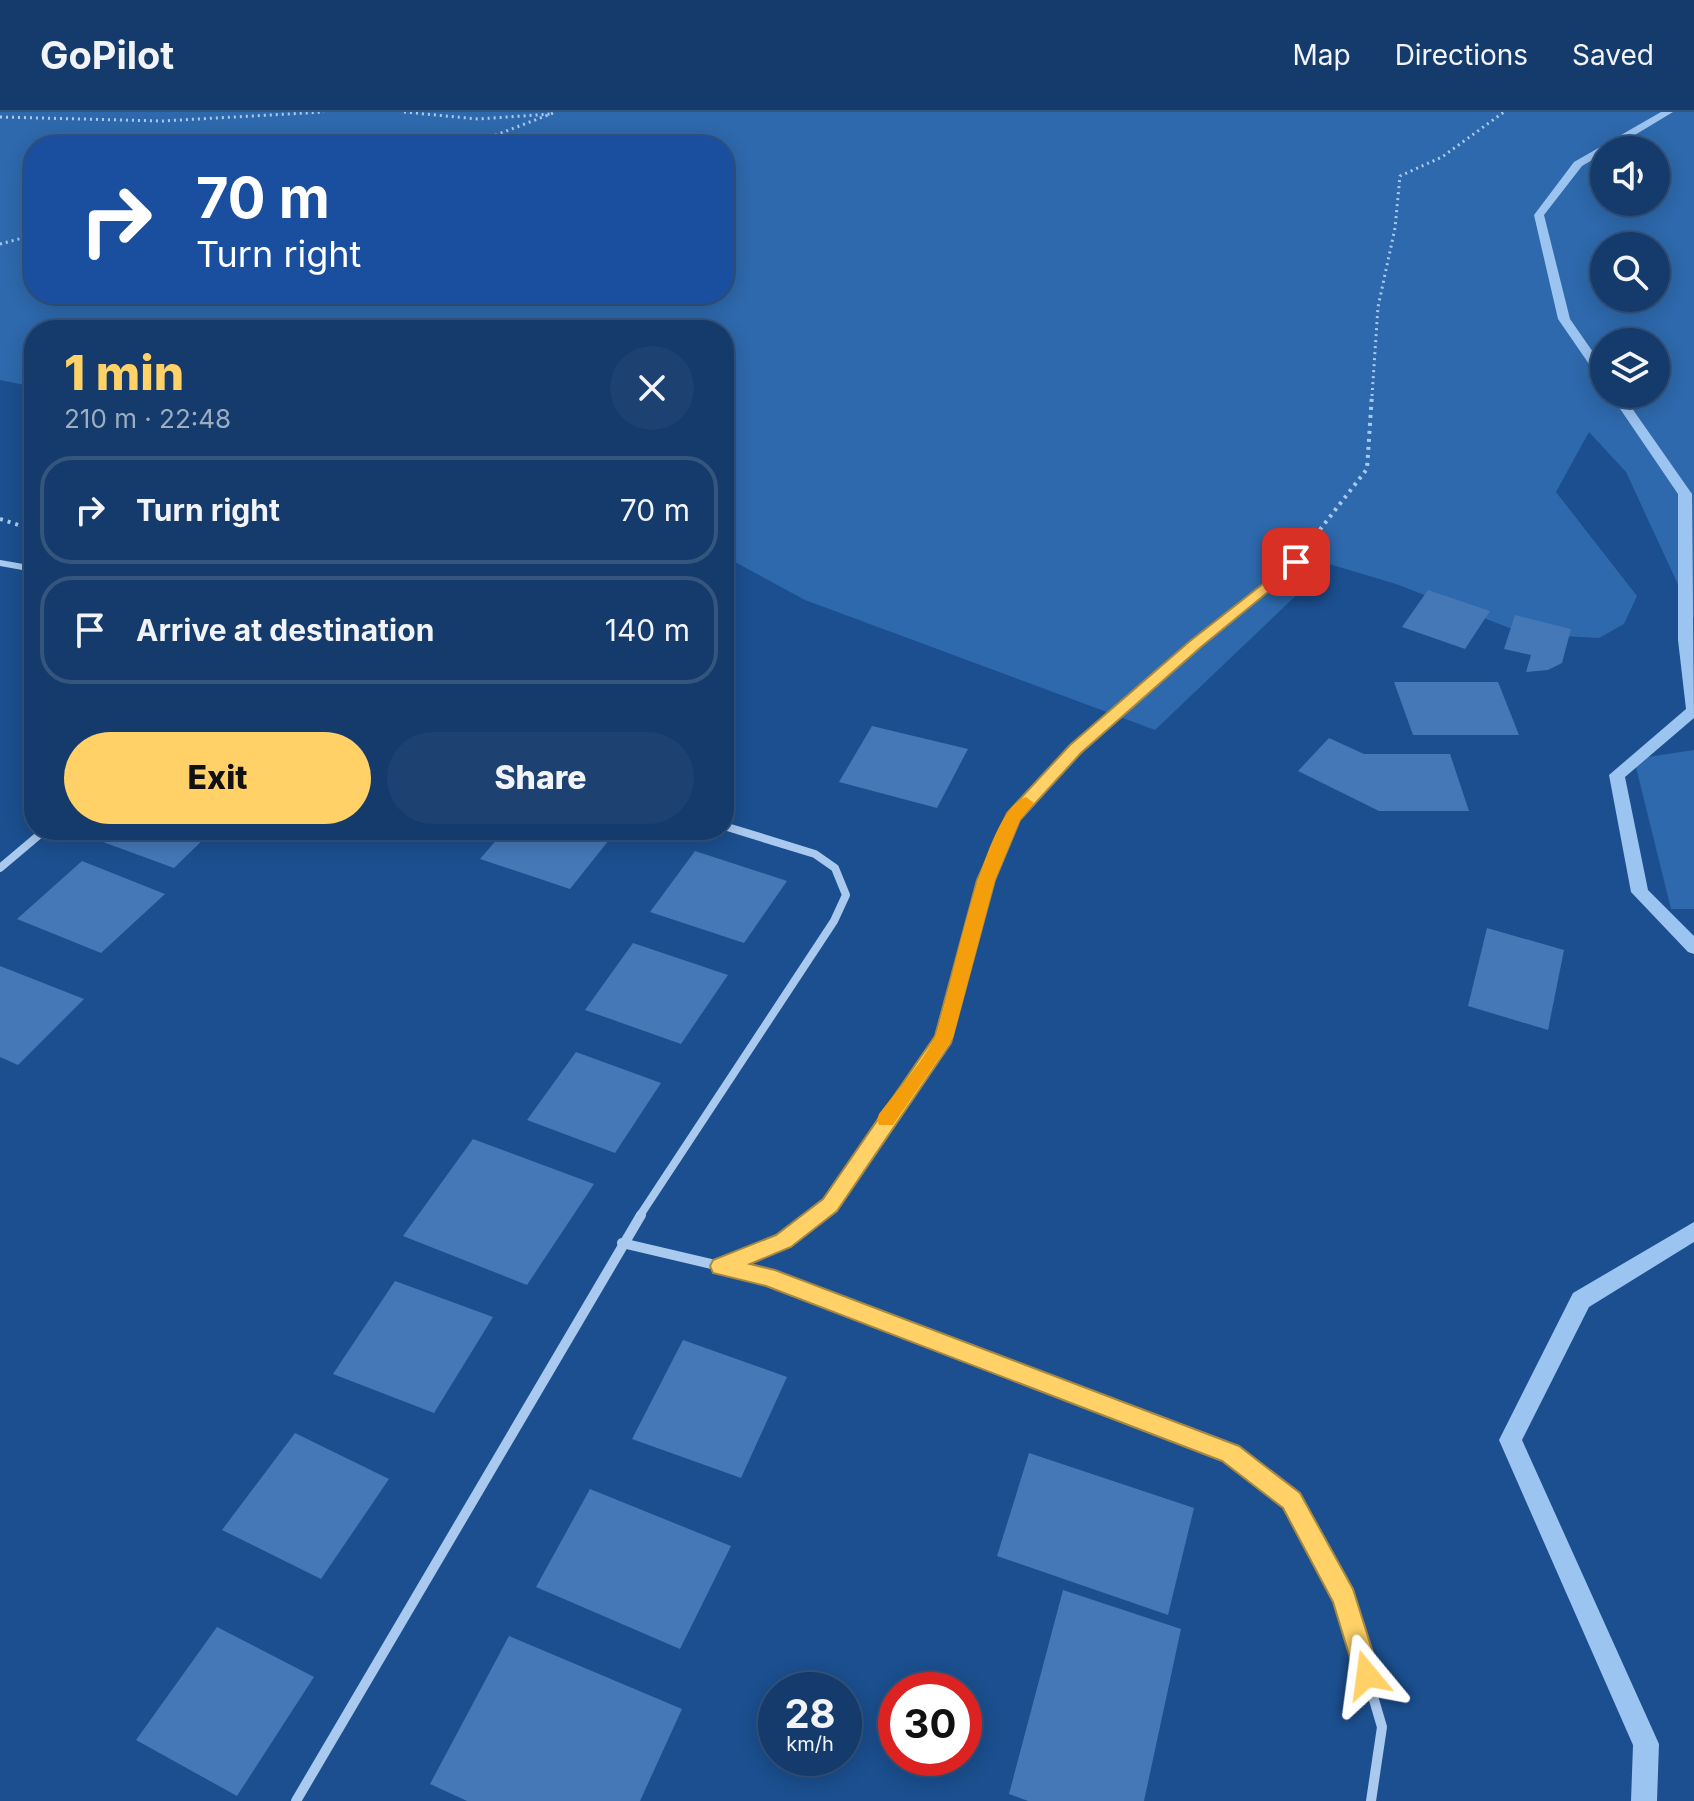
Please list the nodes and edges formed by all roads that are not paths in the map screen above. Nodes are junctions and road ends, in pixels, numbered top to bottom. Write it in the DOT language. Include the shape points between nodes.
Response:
graph roads {
  1 [pos="1296,562"];
  2 [pos="0,563"];
  3 [pos="24,567"];
  4 [pos="734,829"];
  5 [pos="33,840"];
  6 [pos="0,868"];
  7 [pos="622,1243"];
  8 [pos="720,1266"];
  9 [pos="296,1801"];
  10 [pos="1371,1801"];
  1 -- 8 [label="street" via="1075,749 1013,817 986,880 944,1038 830,1205 784,1241"];
  2 -- 3 [label="street"];
  4 -- 7 [label="street" via="815,854 835,868 846,895"];
  5 -- 6 [label="street"];
  7 -- 8 [label="street"];
  7 -- 9 [label="street"];
  8 -- 10 [label="street" via="767,1277 1231,1454 1291,1500 1344,1598 1382,1727"];
}
